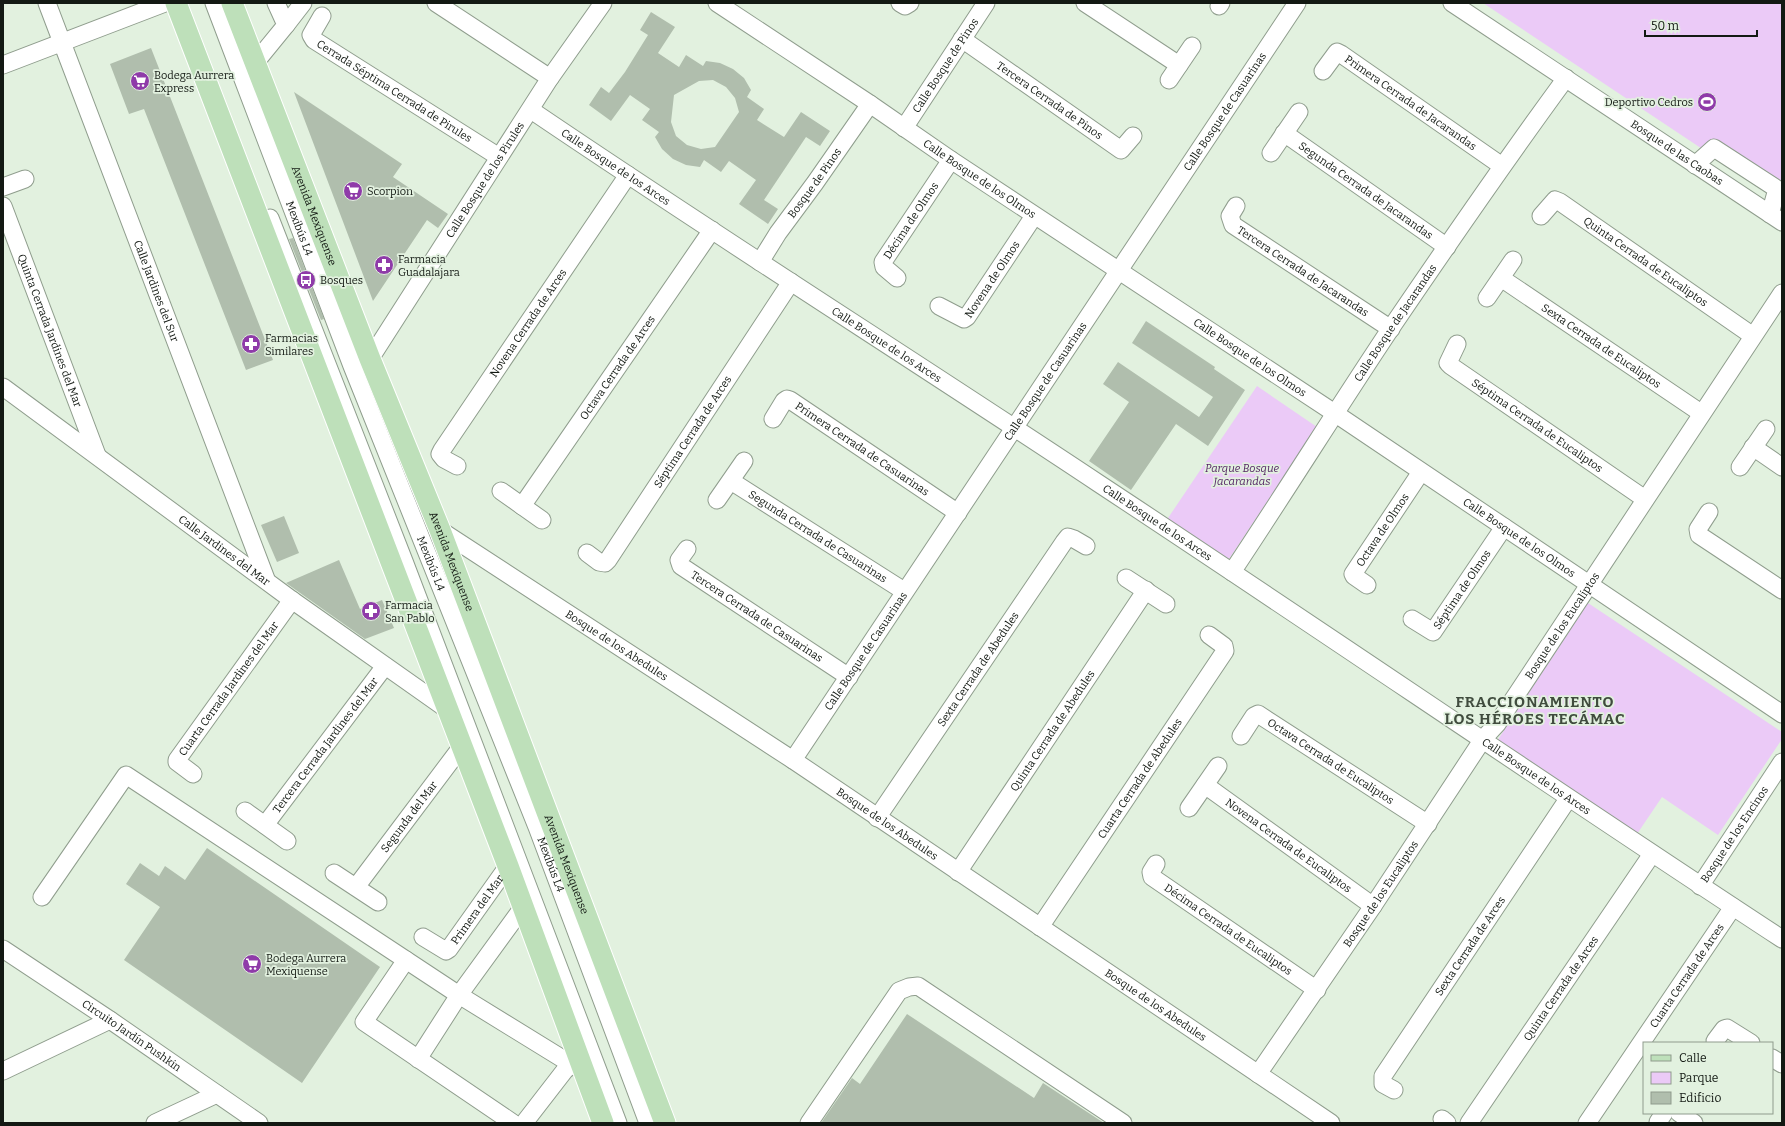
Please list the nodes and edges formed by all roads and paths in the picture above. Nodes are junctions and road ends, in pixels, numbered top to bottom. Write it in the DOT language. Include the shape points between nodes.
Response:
graph roads {
  1 [pos="47,3"];
  2 [pos="165,3"];
  3 [pos="176,3"];
  4 [pos="187,3"];
  5 [pos="214,3"];
  6 [pos="232,3"];
  7 [pos="276,3"];
  8 [pos="303,3"];
  9 [pos="436,3"];
  10 [pos="603,3"];
  11 [pos="717,3"];
  12 [pos="900,3"];
  13 [pos="910,3"];
  14 [pos="986,3"];
  15 [pos="1084,3"];
  16 [pos="1297,3"];
  17 [pos="1452,3"];
  18 [pos="322,16"];
  19 [pos="286,25"];
  20 [pos="962,39"];
  21 [pos="63,43"];
  22 [pos="1192,46"];
  23 [pos="255,63"];
  24 [pos="3,65"];
  25 [pos="1179,66"];
  26 [pos="1323,71"];
  27 [pos="550,78"];
  28 [pos="1566,78"];
  29 [pos="1169,80"];
  30 [pos="870,104"];
  31 [pos="531,110"];
  32 [pos="1299,112"];
  33 [pos="904,128"];
  34 [pos="1284,133"];
  35 [pos="1133,136"];
  36 [pos="1271,153"];
  37 [pos="499,157"];
  38 [pos="951,160"];
  39 [pos="1695,165"];
  40 [pos="1502,166"];
  41 [pos="628,175"];
  42 [pos="25,179"];
  43 [pos="3,188"];
  44 [pos="3,206"];
  45 [pos="1236,206"];
  46 [pos="1034,216"];
  47 [pos="1541,216"];
  48 [pos="1776,218"];
  49 [pos="712,230"];
  50 [pos="1447,247"];
  51 [pos="1513,260"];
  52 [pos="760,262"];
  53 [pos="1120,272"];
  54 [pos="898,278"];
  55 [pos="1501,278"];
  56 [pos="791,282"];
  57 [pos="1782,293"];
  58 [pos="1487,298"];
  59 [pos="939,306"];
  60 [pos="1391,328"];
  61 [pos="1753,336"];
  62 [pos="1457,344"];
  63 [pos="370,359"];
  64 [pos="3,387"];
  65 [pos="1336,414"];
  66 [pos="1701,414"];
  67 [pos="773,419"];
  68 [pos="1015,428"];
  69 [pos="1766,429"];
  70 [pos="1753,447"];
  71 [pos="97,455"];
  72 [pos="744,461"];
  73 [pos="457,466"];
  74 [pos="1740,467"];
  75 [pos="1782,467"];
  76 [pos="1421,472"];
  77 [pos="731,481"];
  78 [pos="501,491"];
  79 [pos="717,500"];
  80 [pos="1645,500"];
  81 [pos="522,506"];
  82 [pos="1708,512"];
  83 [pos="958,513"];
  84 [pos="542,520"];
  85 [pos="1504,527"];
  86 [pos="440,530"];
  87 [pos="1086,546"];
  88 [pos="687,549"];
  89 [pos="587,553"];
  90 [pos="1232,572"];
  91 [pos="1126,578"];
  92 [pos="266,579"];
  93 [pos="1590,584"];
  94 [pos="1367,585"];
  95 [pos="1146,590"];
  96 [pos="1782,590"];
  97 [pos="904,591"];
  98 [pos="292,600"];
  99 [pos="1166,604"];
  100 [pos="1412,619"];
  101 [pos="1208,635"];
  102 [pos="385,666"];
  103 [pos="849,677"];
  104 [pos="448,710"];
  105 [pos="1782,714"];
  106 [pos="1241,736"];
  107 [pos="1483,739"];
  108 [pos="462,746"];
  109 [pos="793,760"];
  110 [pos="1782,762"];
  111 [pos="1218,766"];
  112 [pos="193,774"];
  113 [pos="1205,784"];
  114 [pos="1568,798"];
  115 [pos="1189,808"];
  116 [pos="245,811"];
  117 [pos="876,818"];
  118 [pos="1428,824"];
  119 [pos="265,825"];
  120 [pos="287,841"];
  121 [pos="1652,854"];
  122 [pos="1156,864"];
  123 [pos="508,866"];
  124 [pos="958,872"];
  125 [pos="334,873"];
  126 [pos="1700,886"];
  127 [pos="356,887"];
  128 [pos="42,897"];
  129 [pos="378,902"];
  130 [pos="1373,906"];
  131 [pos="524,907"];
  132 [pos="1733,907"];
  133 [pos="1040,927"];
  134 [pos="423,937"];
  135 [pos="1782,939"];
  136 [pos="3,949"];
  137 [pos="406,960"];
  138 [pos="1317,990"];
  139 [pos="459,995"];
  140 [pos="110,1020"];
  141 [pos="1715,1041"];
  142 [pos="1749,1042"];
  143 [pos="418,1059"];
  144 [pos="1773,1059"];
  145 [pos="576,1062"];
  146 [pos="1782,1064"];
  147 [pos="3,1071"];
  148 [pos="1258,1074"];
  149 [pos="1394,1090"];
  150 [pos="217,1094"];
  151 [pos="1680,1114"];
  152 [pos="155,1123"];
  153 [pos="259,1123"];
  154 [pos="513,1123"];
  155 [pos="524,1123"];
  156 [pos="603,1123"];
  157 [pos="618,1123"];
  158 [pos="648,1123"];
  159 [pos="665,1123"];
  160 [pos="809,1123"];
  161 [pos="1123,1123"];
  162 [pos="1331,1123"];
  163 [pos="1469,1123"];
  164 [pos="1587,1123"];
  165 [pos="1694,1123"];
  1 -- 21 [label="street, Calle Jardines del Sur"];
  2 -- 21 [label="street"];
  3 -- 104 [label="main road"];
  4 -- 157 [label="street" via="404,561"];
  5 -- 158 [label="street, Mexibús L4" via="352,366 537,827"];
  6 -- 23 [label="main road, Avenida Mexiquense"];
  7 -- 19 [label="street"];
  8 -- 19 [label="street"];
  9 -- 27 [label="street"];
  10 -- 27 [label="street, Calle Bosque de los Pirules"];
  11 -- 30 [label="street, Calle Bosque de los Olmos"];
  12 -- 13 [label="street" via="905,6"];
  14 -- 20 [label="street, Calle Bosque de Pinos"];
  15 -- 25 [label="street"];
  16 -- 53 [label="street, Calle Bosque de Casuarinas"];
  17 -- 28 [label="street, Bosque de las Caobas"];
  18 -- 37 [label="street, Cerrada Séptima Cerrada de Pirules" via="311,35 314,40"];
  19 -- 23 [label="street"];
  20 -- 33 [label="street, Calle Bosque de Pinos"];
  20 -- 35 [label="street, Tercera Cerrada de Pinos" via="1121,150"];
  21 -- 24 [label="street"];
  21 -- 92 [label="street, Calle Jardines del Sur"];
  22 -- 25 [label="street"];
  23 -- 63 [label="main road, Avenida Mexiquense"];
  25 -- 29 [label="street"];
  26 -- 40 [label="street, Primera Cerrada de Jacarandas" via="1337,52 1341,54"];
  27 -- 31 [label="street, Calle Bosque de los Pirules"];
  28 -- 39 [label="street, Bosque de las Caobas"];
  28 -- 40 [label="street, Calle Bosque de Jacarandas"];
  30 -- 33 [label="street, Calle Bosque de los Olmos"];
  30 -- 52 [label="street, Bosque de Pinos"];
  31 -- 37 [label="street, Calle Bosque de los Pirules"];
  31 -- 41 [label="street, Calle Bosque de los Arces"];
  32 -- 34 [label="street"];
  33 -- 38 [label="street, Calle Bosque de los Olmos"];
  34 -- 36 [label="street"];
  34 -- 50 [label="street, Segunda Cerrada de Jacarandas"];
  37 -- 63 [label="street, Calle Bosque de los Pirules"];
  38 -- 46 [label="street, Calle Bosque de los Olmos"];
  38 -- 54 [label="street, Décima de Olmos" via="883,262 884,267"];
  39 -- 48 [label="street, Bosque de las Caobas"];
  39 -- 48 [label="street" via="1714,148 1777,189"];
  40 -- 50 [label="street, Calle Bosque de Jacarandas"];
  41 -- 49 [label="street, Calle Bosque de los Arces"];
  41 -- 73 [label="street, Novena Cerrada de Arces" via="442,450 440,454 444,459"];
  42 -- 43 [label="street"];
  44 -- 71 [label="street, Quinta Cerrada Jardines del Mar"];
  45 -- 60 [label="street, Tercera Cerrada de Jacarandas" via="1230,216 1233,225"];
  46 -- 53 [label="street, Calle Bosque de los Olmos"];
  46 -- 59 [label="street, Novena de Olmos" via="967,317 964,319"];
  47 -- 61 [label="street, Quinta Cerrada de Eucaliptos" via="1555,200 1560,202"];
  49 -- 52 [label="street, Calle Bosque de los Arces"];
  49 -- 81 [label="street, Octava Cerrada de Arces"];
  50 -- 60 [label="street, Calle Bosque de Jacarandas"];
  51 -- 55 [label="street"];
  52 -- 56 [label="street, Calle Bosque de los Arces"];
  53 -- 65 [label="street, Calle Bosque de los Olmos"];
  53 -- 68 [label="street, Calle Bosque de Casuarinas"];
  55 -- 58 [label="street"];
  55 -- 66 [label="street, Sexta Cerrada de Eucaliptos"];
  56 -- 68 [label="street, Calle Bosque de los Arces"];
  56 -- 89 [label="street, Séptima Cerrada de Arces" via="608,560 604,563 599,562"];
  57 -- 61 [label="street, Bosque de los Eucaliptos"];
  60 -- 65 [label="street, Calle Bosque de Jacarandas"];
  61 -- 66 [label="street, Bosque de los Eucaliptos"];
  62 -- 80 [label="street, Séptima Cerrada de Eucaliptos" via="1449,358 1448,363 1451,366"];
  63 -- 86 [label="main road, Avenida Mexiquense"];
  64 -- 71 [label="street, Calle Jardines del Mar"];
  65 -- 76 [label="street, Calle Bosque de los Olmos"];
  65 -- 90 [label="street, Calle Bosque de Jacarandas"];
  66 -- 80 [label="street, Bosque de los Eucaliptos"];
  67 -- 83 [label="street, Primera Cerrada de Casuarinas" via="784,401 790,400"];
  68 -- 83 [label="street, Calle Bosque de Casuarinas"];
  68 -- 90 [label="street, Calle Bosque de los Arces"];
  69 -- 70 [label="street"];
  70 -- 74 [label="street"];
  70 -- 75 [label="street"];
  71 -- 92 [label="street, Calle Jardines del Mar"];
  72 -- 77 [label="street"];
  76 -- 85 [label="street, Calle Bosque de los Olmos"];
  76 -- 94 [label="street, Octava de Olmos" via="1353,574"];
  77 -- 79 [label="street"];
  77 -- 97 [label="street, Segunda Cerrada de Casuarinas"];
  78 -- 81 [label="street"];
  80 -- 93 [label="street, Bosque de los Eucaliptos"];
  81 -- 84 [label="street"];
  82 -- 96 [label="street" via="1698,529 1698,535"];
  83 -- 97 [label="street, Calle Bosque de Casuarinas"];
  85 -- 93 [label="street, Calle Bosque de los Olmos"];
  85 -- 100 [label="street, Séptima de Olmos" via="1433,632"];
  86 -- 109 [label="street, Bosque de los Abedules"];
  86 -- 159 [label="main road, Avenida Mexiquense"];
  87 -- 117 [label="street, Sexta Cerrada de Abedules" via="1074,539 1068,538 1064,542"];
  88 -- 103 [label="street, Tercera Cerrada de Casuarinas" via="679,560 682,566"];
  90 -- 107 [label="street, Calle Bosque de los Arces"];
  91 -- 95 [label="street"];
  92 -- 98 [label="street, Calle Jardines del Mar"];
  93 -- 105 [label="street, Calle Bosque de los Olmos"];
  93 -- 107 [label="street, Bosque de los Eucaliptos" via="1497,724"];
  95 -- 99 [label="street"];
  95 -- 124 [label="street, Quinta Cerrada de Abedules"];
  97 -- 103 [label="street, Calle Bosque de Casuarinas"];
  98 -- 102 [label="street, Calle Jardines del Mar"];
  98 -- 112 [label="street, Cuarta Cerrada Jardines del Mar" via="177,760"];
  101 -- 133 [label="street, Cuarta Cerrada de Abedules" via="1224,646 1225,651"];
  102 -- 104 [label="street, Calle Jardines del Mar"];
  102 -- 119 [label="street, Tercera Cerrada Jardines del Mar"];
  103 -- 109 [label="street, Calle Bosque de Casuarinas"];
  104 -- 108 [label="main road"];
  106 -- 118 [label="street, Octava Cerrada de Eucaliptos" via="1258,714"];
  107 -- 114 [label="street, Calle Bosque de los Arces"];
  107 -- 118 [label="street, Bosque de los Eucaliptos"];
  108 -- 123 [label="main road"];
  108 -- 127 [label="street, Segunda del Mar"];
  109 -- 117 [label="street, Bosque de los Abedules"];
  110 -- 126 [label="street, Bosque de los Encinos"];
  111 -- 113 [label="street"];
  113 -- 115 [label="street"];
  113 -- 130 [label="street, Novena Cerrada de Eucaliptos"];
  114 -- 121 [label="street, Calle Bosque de los Arces"];
  114 -- 149 [label="street, Sexta Cerrada de Arces" via="1383,1076 1383,1084"];
  116 -- 119 [label="street"];
  117 -- 124 [label="street, Bosque de los Abedules"];
  118 -- 130 [label="street, Bosque de los Eucaliptos"];
  119 -- 120 [label="street"];
  121 -- 126 [label="street, Calle Bosque de los Arces"];
  121 -- 163 [label="street, Quinta Cerrada de Arces"];
  122 -- 138 [label="street, Décima Cerrada de Eucaliptos" via="1151,872 1152,877"];
  123 -- 131 [label="main road"];
  123 -- 134 [label="street, Primera del Mar" via="449,949 441,949"];
  124 -- 133 [label="street, Bosque de los Abedules"];
  125 -- 127 [label="street"];
  126 -- 132 [label="street, Calle Bosque de los Arces"];
  127 -- 129 [label="street"];
  128 -- 137 [label="street" via="126,775"];
  130 -- 138 [label="street, Bosque de los Eucaliptos"];
  131 -- 139 [label="street"];
  131 -- 145 [label="main road"];
  132 -- 135 [label="street, Calle Bosque de los Arces"];
  132 -- 164 [label="street, Cuarta Cerrada de Arces"];
  133 -- 148 [label="street, Bosque de los Abedules"];
  136 -- 140 [label="street, Circuito Jardín Pushkin"];
  137 -- 139 [label="street"];
  137 -- 143 [label="street" via="364,1022"];
  138 -- 148 [label="street, Bosque de los Eucaliptos"];
  139 -- 143 [label="street"];
  139 -- 145 [label="street"];
  140 -- 147 [label="street"];
  140 -- 150 [label="street, Circuito Jardín Pushkin"];
  141 -- 142 [label="street" via="1727,1028"];
  143 -- 154 [label="street"];
  144 -- 146 [label="street"];
  145 -- 155 [label="street" via="559,1077"];
  145 -- 156 [label="main road"];
  148 -- 162 [label="street, Bosque de los Abedules"];
  150 -- 152 [label="street"];
  150 -- 153 [label="street, Circuito Jardín Pushkin"];
  151 -- 165 [label="street"];
  160 -- 161 [label="street" via="899,991 918,986"];
}
